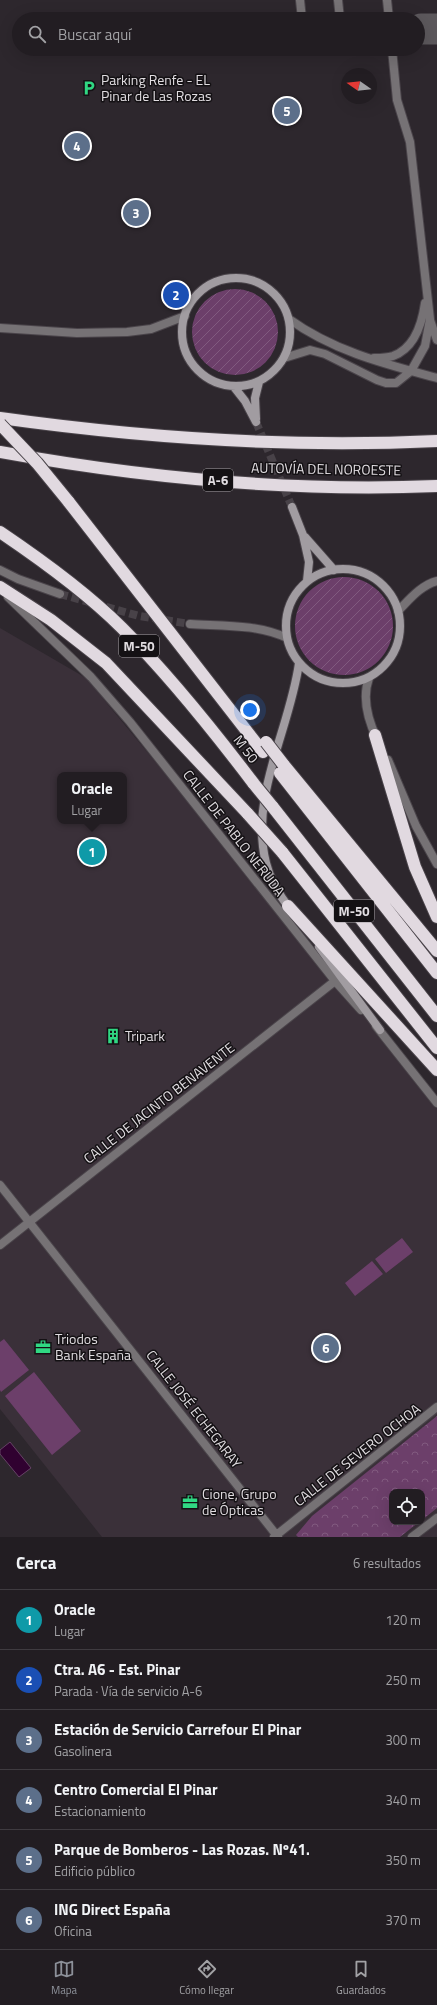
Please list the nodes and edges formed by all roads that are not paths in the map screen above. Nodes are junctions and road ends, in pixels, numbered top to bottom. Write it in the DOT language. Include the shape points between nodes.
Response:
graph roads {
  1 [pos="300,0"];
  2 [pos="338,0"];
  3 [pos="387,0"];
  4 [pos="301,12"];
  5 [pos="339,12"];
  6 [pos="388,12"];
  7 [pos="393,56"];
  8 [pos="426,296"];
  9 [pos="185,316"];
  10 [pos="289,320"];
  11 [pos="430,320"];
  12 [pos="0,328"];
  13 [pos="437,340"];
  14 [pos="284,358"];
  15 [pos="372,359"];
  16 [pos="412,371"];
  17 [pos="437,378"];
  18 [pos="259,382"];
  19 [pos="234,387"];
  20 [pos="0,418"];
  21 [pos="0,424"];
  22 [pos="437,441"];
  23 [pos="0,452"];
  24 [pos="437,486"];
  25 [pos="292,507"];
  26 [pos="0,532"];
  27 [pos="303,535"];
  28 [pos="0,570"];
  29 [pos="334,570"];
  30 [pos="307,581"];
  31 [pos="437,581"];
  32 [pos="0,588"];
  33 [pos="60,594"];
  34 [pos="398,611"];
  35 [pos="190,624"];
  36 [pos="287,638"];
  37 [pos="299,663"];
  38 [pos="369,678"];
  39 [pos="375,735"];
  40 [pos="282,769"];
  41 [pos="437,864"];
  42 [pos="288,906"];
  43 [pos="437,917"];
  44 [pos="437,951"];
  45 [pos="437,973"];
  46 [pos="335,981"];
  47 [pos="437,1016"];
  48 [pos="380,1030"];
  49 [pos="437,1048"];
  50 [pos="437,1070"];
  51 [pos="437,1103"];
  52 [pos="0,1185"];
  53 [pos="29,1222"];
  54 [pos="0,1246"];
  55 [pos="437,1407"];
  56 [pos="437,1518"];
  57 [pos="276,1536"];
  58 [pos="412,1537"];
  1 -- 4 [label="street"];
  2 -- 5 [label="street"];
  3 -- 6 [label="street"];
  7 -- 8 [label="street" via="397,100 410,142"];
  8 -- 11 [label="street"];
  8 -- 15 [label="street" via="422,322 410,345 393,356"];
  9 -- 10 [label="street" via="190,304 205,288 221,280 238,278 255,281 271,290 282,303"];
  9 -- 12 [label="street" via="151,329 127,332 78,333"];
  9 -- 19 [label="street" via="183,344 196,369 207,378"];
  10 -- 14 [label="street" via="290,339"];
  10 -- 15 [label="street" via="342,350"];
  11 -- 13 [label="street"];
  11 -- 16 [label="street" via="425,346"];
  14 -- 16 [label="street" via="310,350 325,354 386,383 396,383"];
  14 -- 18 [label="street" via="274,372"];
  15 -- 16 [label="street"];
  16 -- 17 [label="street"];
  18 -- 19 [label="street"];
  18 -- 19 [label="street" via="255,398 256,422"];
  20 -- 22 [label="highway, AUTOVÍA DEL NOROESTE" via="60,426 237,440 329,443"];
  21 -- 40 [label="highway, M-50, bridge" via="37,462"];
  23 -- 24 [label="highway, AUTOVÍA DEL NOROESTE / A-6" via="76,466 238,482 331,486"];
  25 -- 27 [label="street"];
  26 -- 47 [label="highway, M 50 / M-50, bridge" via="76,587 122,628 176,686"];
  27 -- 29 [label="street"];
  27 -- 30 [label="street" via="310,562"];
  28 -- 33 [label="street"];
  29 -- 30 [label="street"];
  29 -- 34 [label="street" via="351,570 381,583"];
  30 -- 36 [label="street" via="296,593 289,607 286,622"];
  31 -- 34 [label="street" via="419,591"];
  32 -- 46 [label="street, CALLE DE PABLO NERUDA" via="91,677 130,722"];
  32 -- 49 [label="highway, bridge" via="51,620 106,663 282,852"];
  34 -- 38 [label="street" via="400,631 395,650 384,666"];
  35 -- 36 [label="street" via="260,629"];
  36 -- 37 [label="street" via="291,652"];
  37 -- 38 [label="street" via="306,671 326,681 348,684"];
  37 -- 42 [label="street" via="295,687 264,801 262,827 266,865"];
  38 -- 39 [label="street" via="365,688 366,705"];
  39 -- 41 [label="street" via="416,826"];
  39 -- 43 [label="highway" via="415,867"];
  40 -- 44 [label="highway"];
  40 -- 45 [label="highway, M-50"];
  42 -- 48 [label="street"];
  42 -- 50 [label="highway"];
  46 -- 48 [label="street, CALLE DE PABLO NERUDA"];
  46 -- 53 [label="street, CALLE DE JACINTO BENAVENTE"];
  48 -- 51 [label="street, CALLE DE PABLO NERUDA"];
  52 -- 53 [label="street, CALLE JOSÉ ECHEGARAY"];
  53 -- 54 [label="street, CALLE DE JACINTO BENAVENTE"];
  53 -- 57 [label="street, CALLE JOSÉ ECHEGARAY"];
  55 -- 57 [label="street, CALLE DE SEVERO OCHOA"];
  56 -- 58 [label="street"];
}
